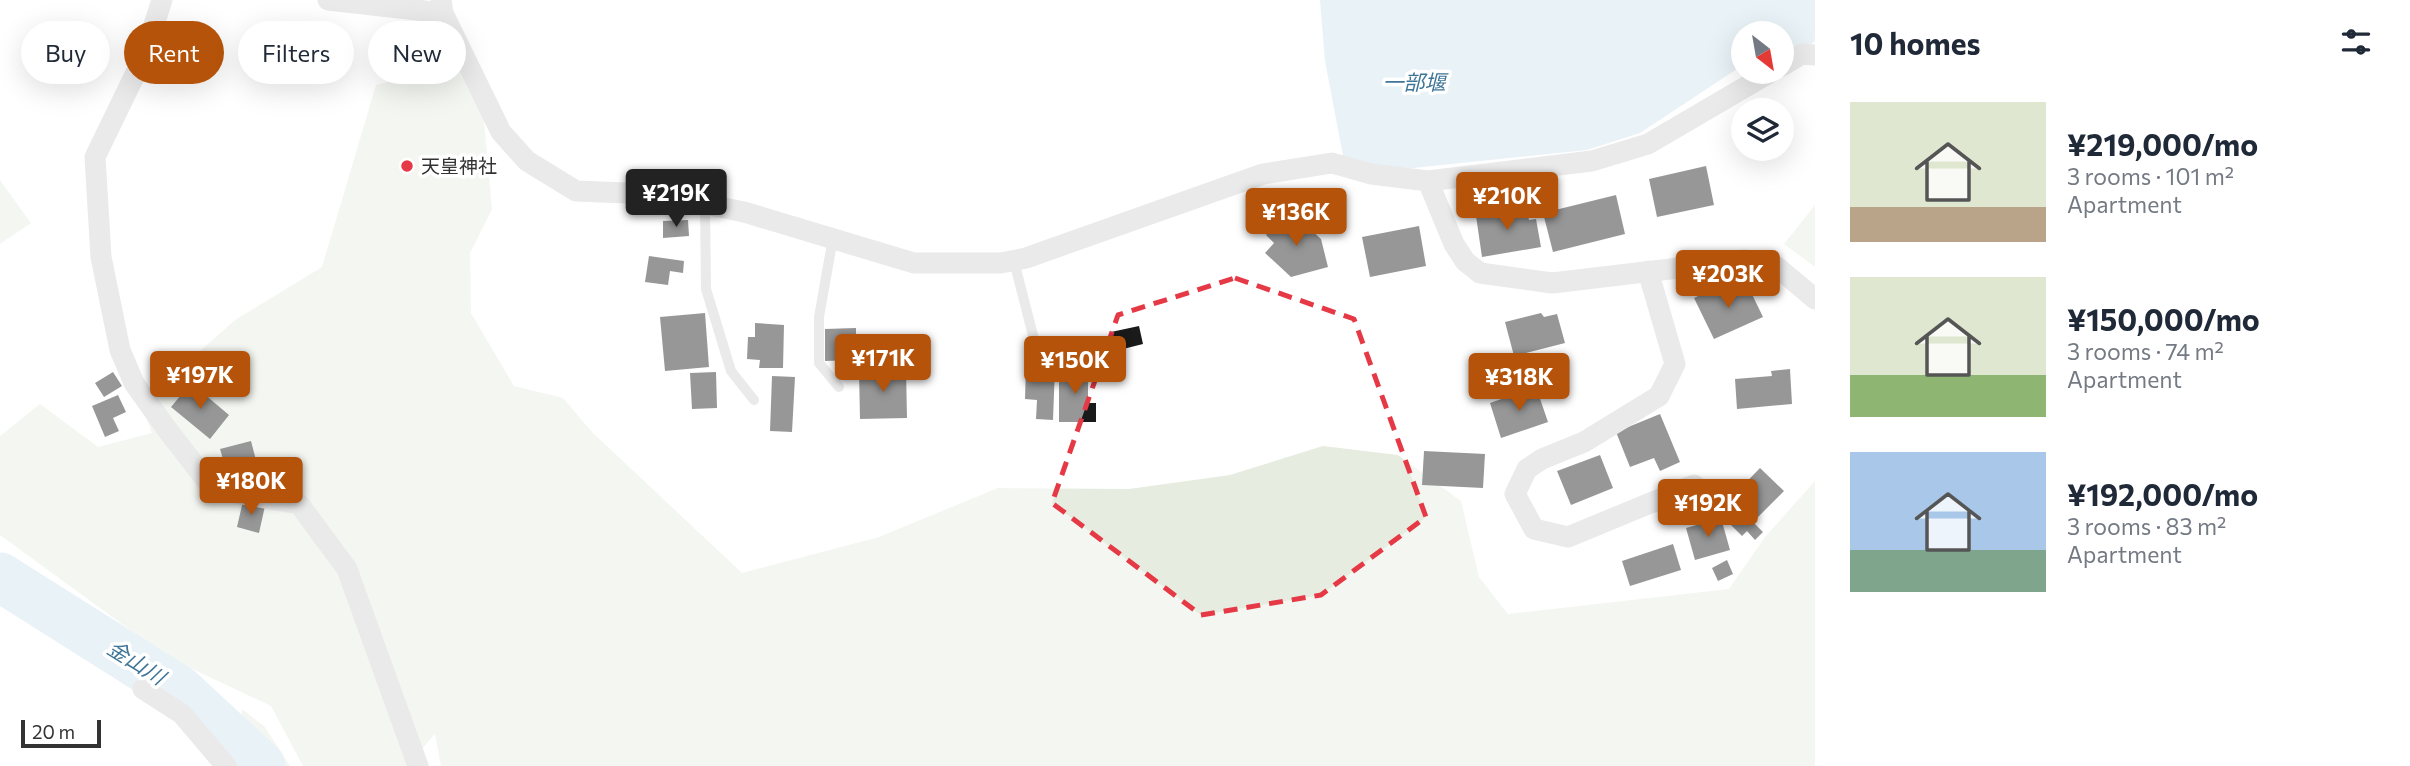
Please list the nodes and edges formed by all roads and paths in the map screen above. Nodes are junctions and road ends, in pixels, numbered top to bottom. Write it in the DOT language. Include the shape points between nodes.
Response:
graph roads {
  1 [pos="162,0"];
  2 [pos="328,0"];
  3 [pos="442,7"];
  4 [pos="1815,55"];
  5 [pos="1794,59"];
  6 [pos="1750,84"];
  7 [pos="1428,181"];
  8 [pos="705,204"];
  9 [pos="833,239"];
  10 [pos="1014,261"];
  11 [pos="1648,271"];
  12 [pos="1815,299"];
  13 [pos="1038,355"];
  14 [pos="839,387"];
  15 [pos="754,400"];
  16 [pos="1693,485"];
  17 [pos="143,689"];
  18 [pos="226,766"];
  19 [pos="418,766"];
  1 -- 19 [label="street" via="144,56 95,158 101,257 120,350 134,383 214,489 299,504 347,569"];
  2 -- 3 [label="street"];
  3 -- 8 [label="street" via="501,132 527,160 576,191 652,194"];
  4 -- 5 [label="street"];
  6 -- 7 [label="street" via="1648,144 1592,161"];
  7 -- 10 [label="street" via="1371,174 1332,163 1263,174"];
  7 -- 11 [label="street" via="1454,244 1480,273 1552,283"];
  8 -- 9 [label="street"];
  8 -- 15 [label="lane" via="706,289 731,371"];
  9 -- 10 [label="street" via="914,263"];
  9 -- 14 [label="lane" via="819,317 819,363"];
  10 -- 13 [label="lane"];
  11 -- 12 [label="street" via="1746,260 1777,267"];
  11 -- 16 [label="street" via="1675,364 1659,396 1584,442 1527,469 1515,494 1534,529 1568,537"];
  17 -- 18 [label="street" via="181,715"];
}
